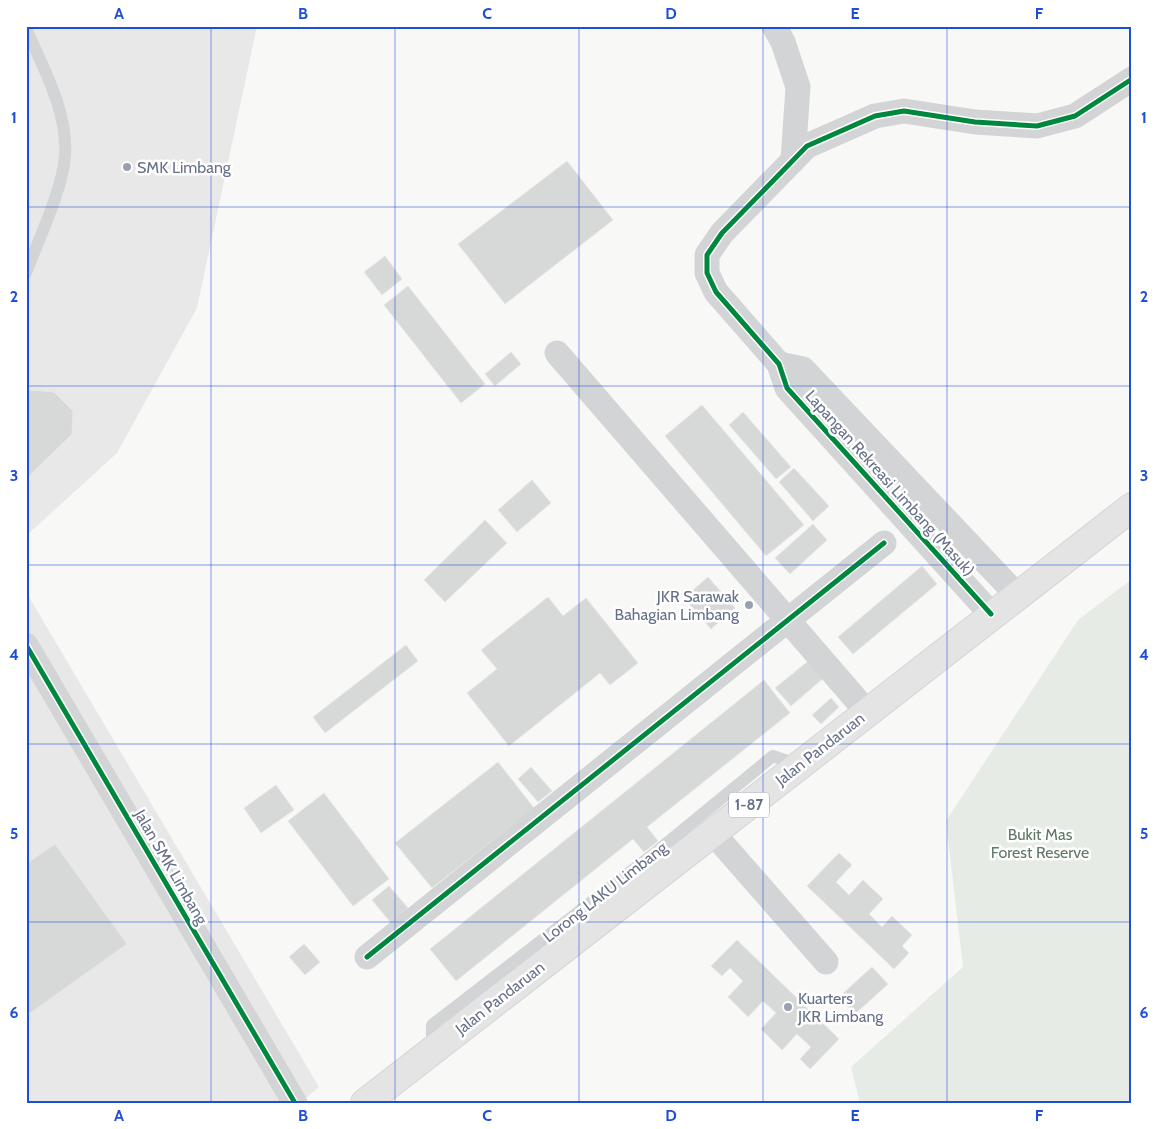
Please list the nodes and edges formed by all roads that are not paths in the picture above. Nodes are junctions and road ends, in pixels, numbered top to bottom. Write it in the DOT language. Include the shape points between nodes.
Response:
graph roads {
  1 [pos="774,26"];
  2 [pos="26,28"];
  3 [pos="1132,79"];
  4 [pos="793,160"];
  5 [pos="26,273"];
  6 [pos="557,353"];
  7 [pos="778,364"];
  8 [pos="1132,507"];
  9 [pos="884,542"];
  10 [pos="1017,595"];
  11 [pos="991,614"];
  12 [pos="788,620"];
  13 [pos="26,645"];
  14 [pos="868,712"];
  15 [pos="799,766"];
  16 [pos="713,833"];
  17 [pos="367,957"];
  18 [pos="826,962"];
  19 [pos="432,1051"];
  20 [pos="295,1103"];
  21 [pos="366,1103"];
  1 -- 4 [label="street" via="784,42 798,87"];
  2 -- 5 [label="lane" via="54,92 61,116 65,156 61,177"];
  3 -- 4 [label="street" via="1075,116 1037,126 975,122 904,111 875,116 807,146"];
  4 -- 7 [label="street" via="722,233 707,255 707,273 716,292"];
  6 -- 12 [label="street"];
  7 -- 10 [label="street" via="803,369"];
  7 -- 11 [label="street, Lapangan Rekreasi Limbang (Masuk)" via="787,388"];
  8 -- 10 [label="highway, Jalan Pandaruan / 1-87"];
  9 -- 12 [label="street"];
  10 -- 11 [label="highway, Jalan Pandaruan / 1-87"];
  11 -- 14 [label="highway, Jalan Pandaruan / 1-87"];
  12 -- 14 [label="street"];
  12 -- 17 [label="street"];
  13 -- 20 [label="street, Jalan SMK Limbang"];
  14 -- 15 [label="highway, Jalan Pandaruan / 1-87"];
  15 -- 16 [label="highway, Jalan Pandaruan / 1-87"];
  15 -- 19 [label="lane, Lorong LAKU Limbang" via="772,756 656,852 432,1025"];
  16 -- 18 [label="street"];
  16 -- 19 [label="highway, Jalan Pandaruan / 1-87"];
  19 -- 21 [label="highway, Jalan Pandaruan / 1-87"];
}
